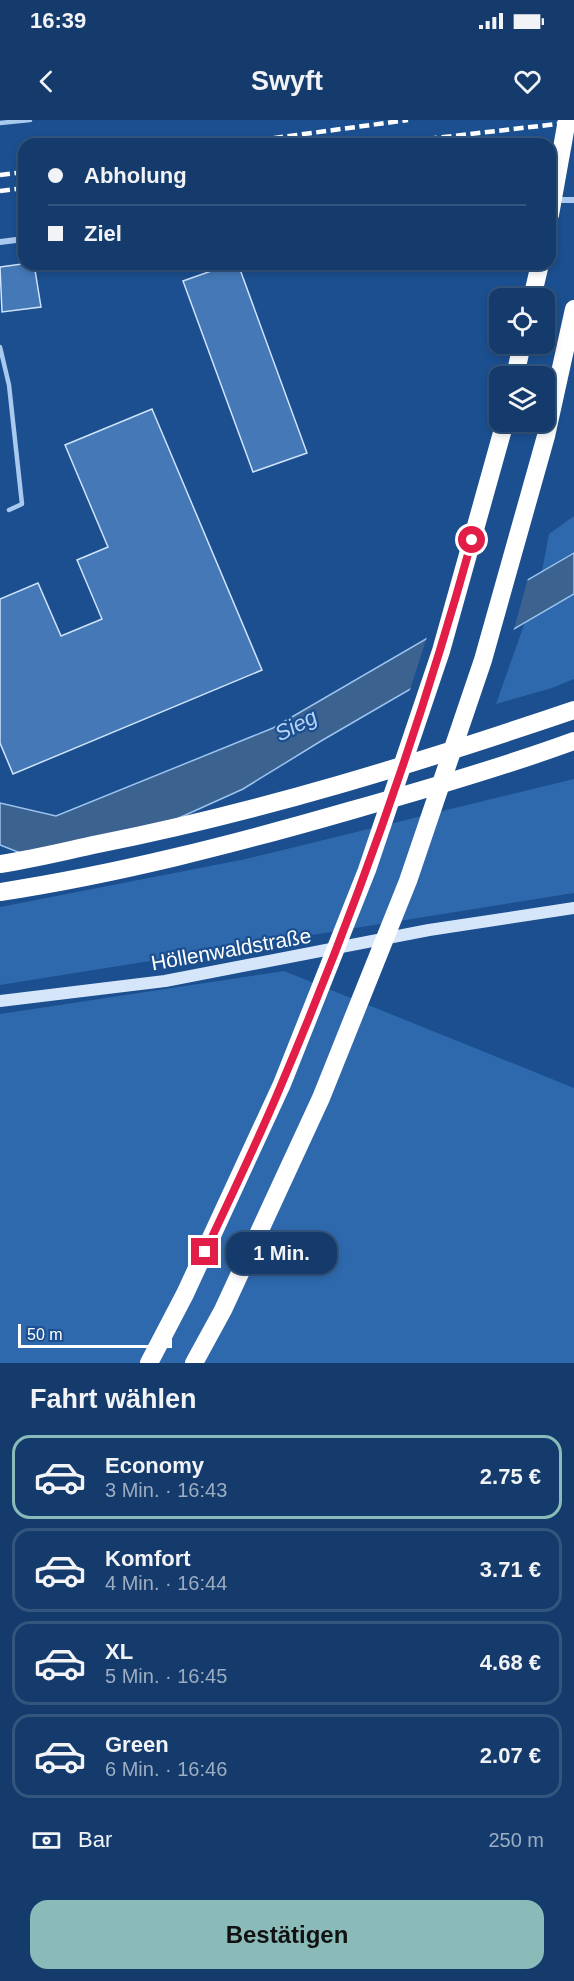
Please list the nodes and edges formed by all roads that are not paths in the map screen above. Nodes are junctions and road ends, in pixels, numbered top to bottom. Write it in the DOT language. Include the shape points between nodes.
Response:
graph roads {
  1 [pos="30,120"];
  2 [pos="567,120"];
  3 [pos="0,123"];
  4 [pos="556,181"];
  5 [pos="574,200"];
  6 [pos="556,201"];
  7 [pos="18,240"];
  8 [pos="0,242"];
  9 [pos="539,270"];
  10 [pos="534,288"];
  11 [pos="574,309"];
  12 [pos="0,347"];
  13 [pos="502,432"];
  14 [pos="9,510"];
  15 [pos="574,710"];
  16 [pos="574,741"];
  17 [pos="0,864"];
  18 [pos="0,892"];
  19 [pos="574,908"];
  20 [pos="0,1001"];
  21 [pos="149,1363"];
  22 [pos="194,1363"];
  1 -- 3 [label="lane"];
  2 -- 4 [label="highway, bridge"];
  5 -- 6 [label="street"];
  7 -- 8 [label="street"];
  9 -- 10 [label="highway"];
  11 -- 22 [label="highway, bridge" via="546,436 483,660 408,882 321,1098 223,1310"];
  12 -- 14 [label="lane" via="9,386 22,504"];
  13 -- 21 [label="highway, bridge" via="441,651 367,870 282,1084"];
  15 -- 17 [label="highway" via="274,803"];
  16 -- 18 [label="highway" via="523,760 272,833 145,864"];
  19 -- 20 [label="street, Höllenwaldstraße" via="429,930 165,981"];
}
